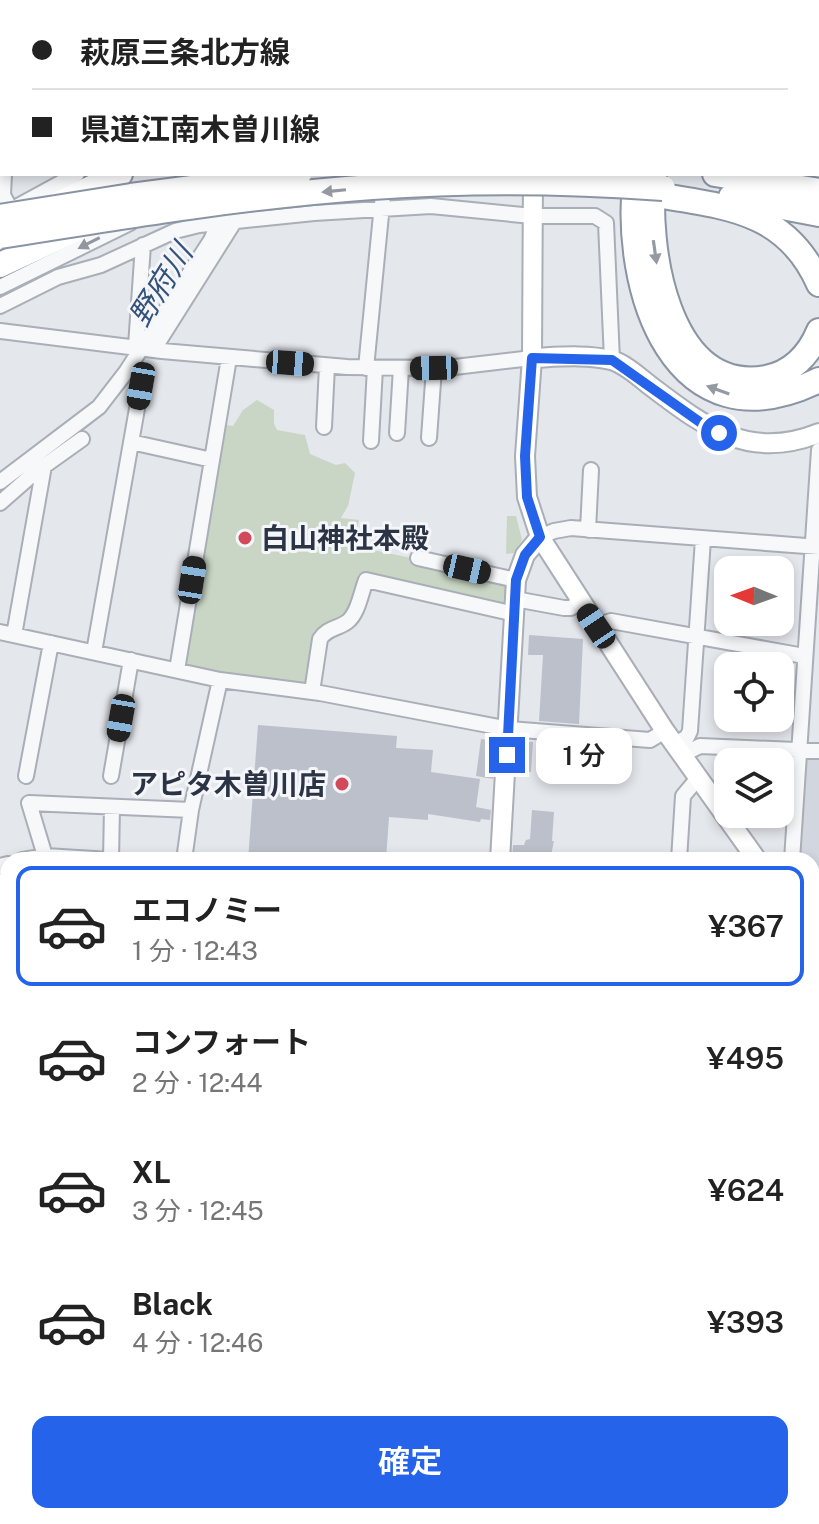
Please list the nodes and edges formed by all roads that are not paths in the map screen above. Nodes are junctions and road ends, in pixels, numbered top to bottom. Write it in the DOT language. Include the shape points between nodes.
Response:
graph roads {
  1 [pos="2,176"];
  2 [pos="73,176"];
  3 [pos="116,176"];
  4 [pos="185,176"];
  5 [pos="192,176"];
  6 [pos="231,176"];
  7 [pos="284,176"];
  8 [pos="385,176"];
  9 [pos="533,176"];
  10 [pos="636,176"];
  11 [pos="727,176"];
  12 [pos="660,186"];
  13 [pos="819,191"];
  14 [pos="2,208"];
  15 [pos="380,209"];
  16 [pos="819,214"];
  17 [pos="532,216"];
  18 [pos="229,219"];
  19 [pos="0,234"];
  20 [pos="143,245"];
  21 [pos="0,265"];
  22 [pos="819,284"];
  23 [pos="0,287"];
  24 [pos="0,306"];
  25 [pos="0,331"];
  26 [pos="819,331"];
  27 [pos="146,348"];
  28 [pos="229,358"];
  29 [pos="532,358"];
  30 [pos="612,360"];
  31 [pos="327,366"];
  32 [pos="371,368"];
  33 [pos="401,368"];
  34 [pos="434,368"];
  35 [pos="819,380"];
  36 [pos="141,386"];
  37 [pos="324,427"];
  38 [pos="397,433"];
  39 [pos="819,433"];
  40 [pos="429,438"];
  41 [pos="82,439"];
  42 [pos="371,441"];
  43 [pos="131,442"];
  44 [pos="819,450"];
  45 [pos="212,460"];
  46 [pos="44,466"];
  47 [pos="591,470"];
  48 [pos="0,482"];
  49 [pos="0,503"];
  50 [pos="588,530"];
  51 [pos="540,537"];
  52 [pos="703,539"];
  53 [pos="815,547"];
  54 [pos="418,558"];
  55 [pos="516,598"];
  56 [pos="579,602"];
  57 [pos="596,626"];
  58 [pos="7,633"];
  59 [pos="696,637"];
  60 [pos="51,643"];
  61 [pos="94,652"];
  62 [pos="804,656"];
  63 [pos="131,660"];
  64 [pos="177,670"];
  65 [pos="220,680"];
  66 [pos="312,692"];
  67 [pos="509,729"];
  68 [pos="674,743"];
  69 [pos="800,749"];
  70 [pos="819,751"];
  71 [pos="26,776"];
  72 [pos="111,776"];
  73 [pos="698,778"];
  74 [pos="112,807"];
  75 [pos="191,810"];
  76 [pos="44,852"];
  77 [pos="111,852"];
  78 [pos="185,852"];
  79 [pos="501,852"];
  80 [pos="680,852"];
  81 [pos="751,852"];
  82 [pos="793,852"];
  1 -- 14 [label="street"];
  2 -- 14 [label="street"];
  3 -- 19 [label="highway"];
  4 -- 14 [label="highway, bridge"];
  5 -- 21 [label="highway"];
  6 -- 23 [label="street, one-way"];
  7 -- 14 [label="highway, bridge"];
  8 -- 15 [label="street"];
  9 -- 17 [label="main road"];
  35 -- 10 [label="highway, one-way" via="778,396 740,397 704,385 686,372 670,353 646,303 635,241"];
  11 -- 13 [label="highway"];
  12 -- 16 [label="highway"];
  12 -- 19 [label="highway, one-way, bridge" via="546,182 372,187 229,201"];
  12 -- 22 [label="highway" via="766,222 805,255"];
  12 -- 26 [label="highway, one-way" via="652,216 659,279 678,331 707,364 741,379 775,376 804,357"];
  15 -- 17 [label="street" via="431,206"];
  15 -- 18 [label="street"];
  15 -- 32 [label="street"];
  17 -- 29 [label="main road"];
  17 -- 30 [label="street" via="595,216 606,223"];
  18 -- 20 [label="street" via="196,219"];
  18 -- 27 [label="street"];
  20 -- 24 [label="street"];
  20 -- 27 [label="street"];
  25 -- 27 [label="street"];
  27 -- 28 [label="street"];
  27 -- 48 [label="street" via="99,407"];
  28 -- 31 [label="street"];
  28 -- 45 [label="street"];
  29 -- 30 [label="main road"];
  29 -- 34 [label="street"];
  29 -- 51 [label="main road" via="525,456 527,497"];
  30 -- 39 [label="main road" via="704,425 735,439 788,443"];
  31 -- 32 [label="street"];
  31 -- 37 [label="street"];
  32 -- 33 [label="street"];
  32 -- 42 [label="street"];
  33 -- 34 [label="street"];
  33 -- 38 [label="street"];
  34 -- 40 [label="street"];
  36 -- 43 [label="street"];
  41 -- 46 [label="street"];
  43 -- 45 [label="street"];
  43 -- 61 [label="street"];
  44 -- 53 [label="street"];
  45 -- 64 [label="street"];
  46 -- 49 [label="street"];
  46 -- 58 [label="street"];
  47 -- 50 [label="street"];
  50 -- 51 [label="street" via="571,528"];
  50 -- 52 [label="street"];
  51 -- 55 [label="main road" via="525,555"];
  51 -- 56 [label="main road"];
  52 -- 53 [label="street"];
  52 -- 59 [label="street"];
  53 -- 62 [label="street"];
  54 -- 55 [label="street"];
  55 -- 56 [label="street" via="564,608"];
  55 -- 66 [label="street" via="366,580 354,615 320,639"];
  55 -- 67 [label="main road"];
  56 -- 57 [label="main road"];
  57 -- 59 [label="street" via="611,621"];
  57 -- 68 [label="main road"];
  58 -- 60 [label="street"];
  59 -- 62 [label="street"];
  59 -- 68 [label="street" via="690,731"];
  60 -- 61 [label="street"];
  60 -- 71 [label="street"];
  61 -- 63 [label="street"];
  62 -- 69 [label="street"];
  63 -- 64 [label="street"];
  63 -- 72 [label="street"];
  64 -- 65 [label="street"];
  65 -- 66 [label="street"];
  65 -- 75 [label="street"];
  66 -- 67 [label="street"];
  67 -- 68 [label="street"];
  67 -- 79 [label="main road"];
  68 -- 69 [label="street"];
  68 -- 73 [label="main road"];
  69 -- 70 [label="street"];
  69 -- 82 [label="street"];
  73 -- 80 [label="street" via="683,796"];
  73 -- 81 [label="main road"];
  74 -- 75 [label="street"];
  74 -- 76 [label="street" via="29,803"];
  74 -- 77 [label="street"];
  75 -- 78 [label="street"];
}
